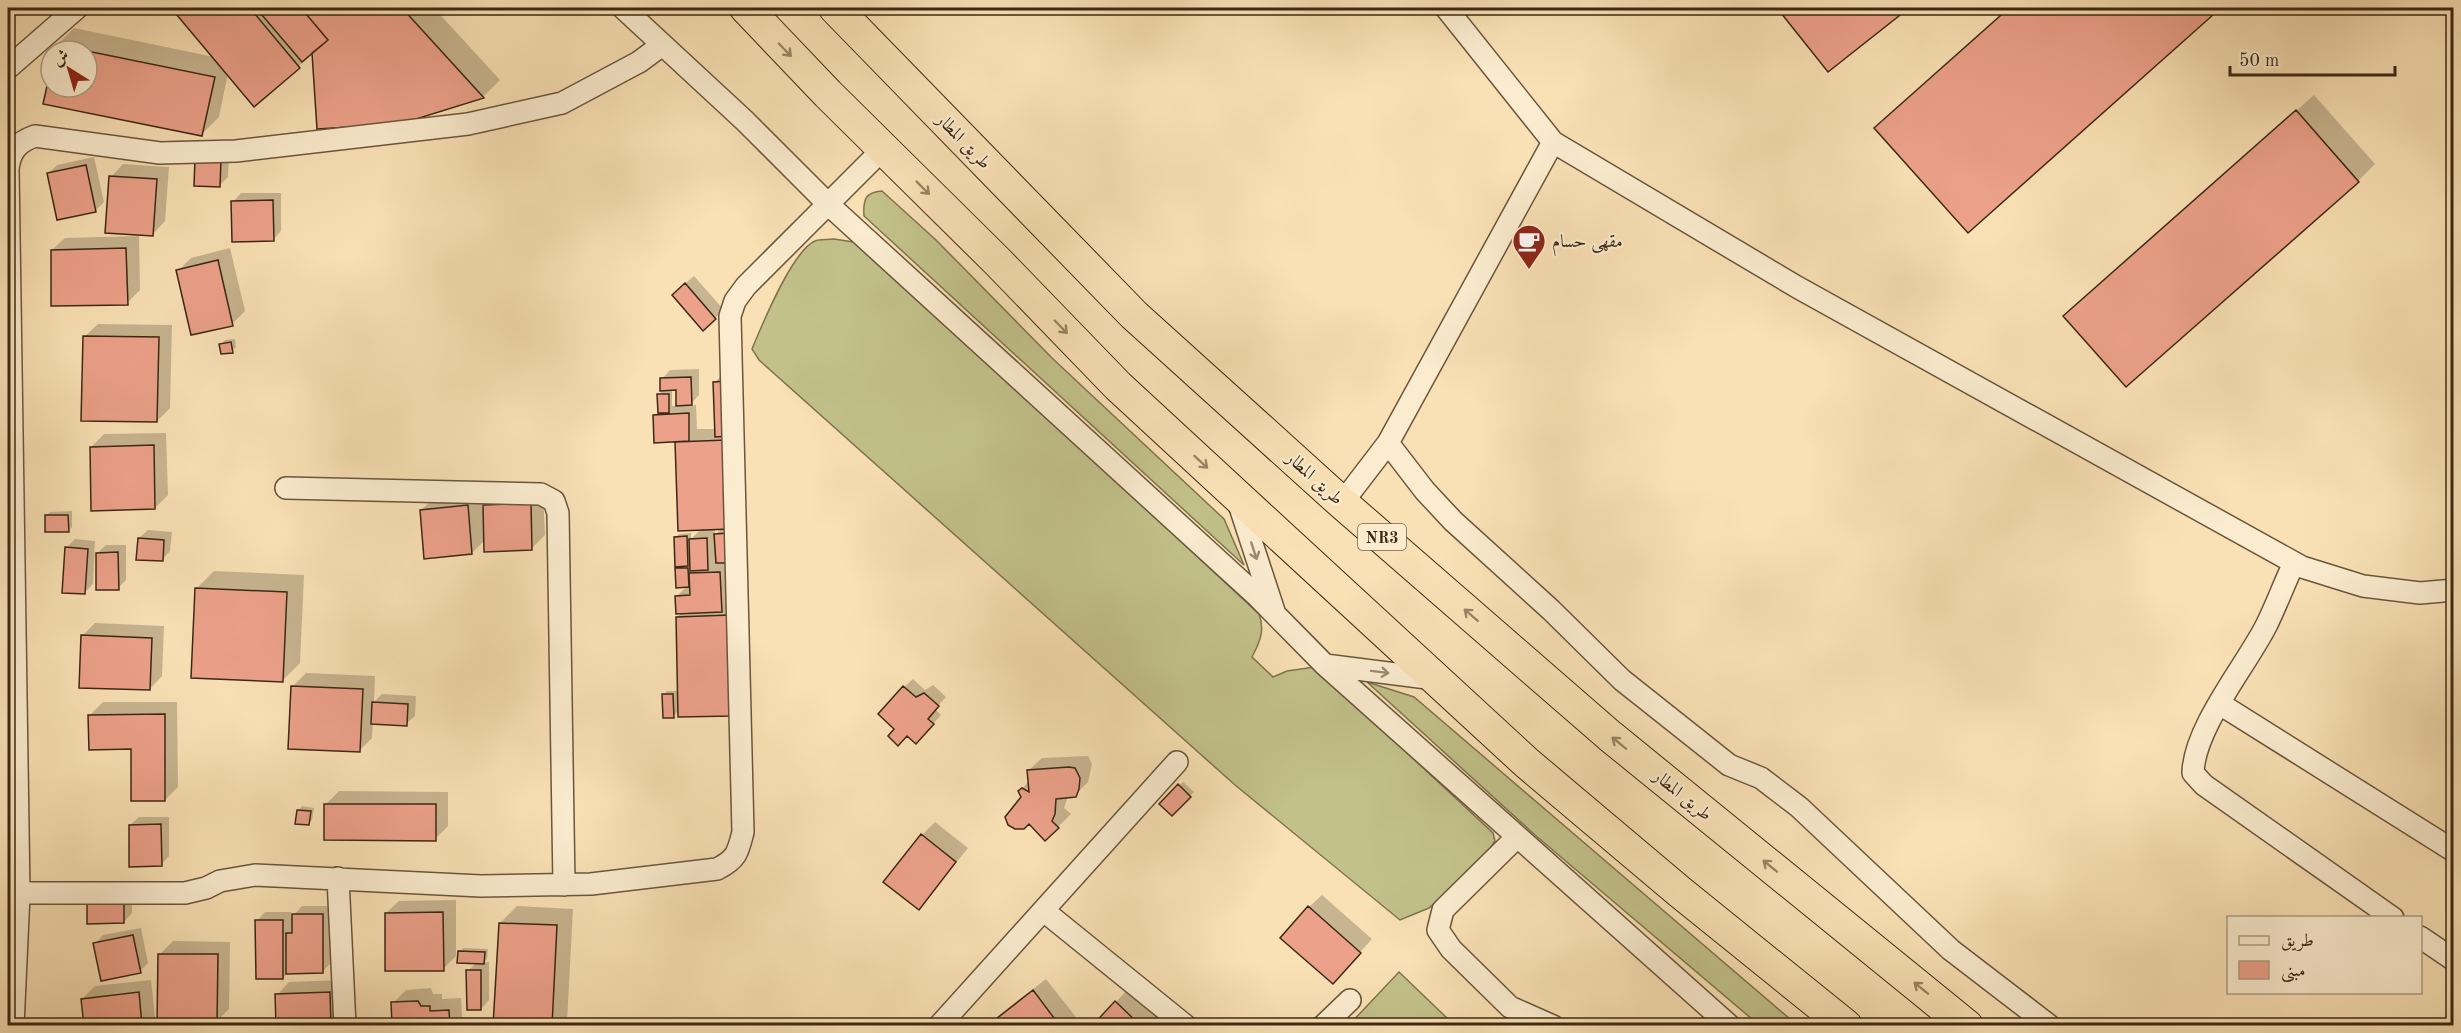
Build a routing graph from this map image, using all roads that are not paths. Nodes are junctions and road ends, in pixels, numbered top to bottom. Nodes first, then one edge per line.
1 (77, 8) edge
2 (622, 8) edge
3 (746, 8) edge
4 (836, 8) edge
5 (1446, 8) edge
6 (662, 45) junction
7 (8, 68) edge
8 (1553, 142) junction
9 (883, 149) junction
10 (829, 205) junction
11 (1388, 443) junction
12 (286, 488) dead end
13 (1236, 495) junction
14 (1342, 503) junction
15 (2294, 562) junction
16 (2454, 590) edge
17 (1275, 615) junction
18 (1325, 665) junction
19 (1436, 679) junction
20 (2220, 704) junction
21 (1177, 762) dead end
22 (1517, 837) junction
23 (2454, 851) edge
24 (338, 878) junction
25 (564, 885) junction
26 (13, 893) edge
27 (1044, 911) junction
28 (2390, 916) edge
29 (2422, 938) edge
30 (2454, 960) edge
31 (1350, 1000) dead end
32 (13, 1026) edge
33 (345, 1026) edge
34 (939, 1026) edge
35 (1186, 1026) edge
36 (1323, 1026) edge
37 (1553, 1026) edge
38 (1730, 1026) edge
39 (1846, 1026) edge
40 (1967, 1026) edge
41 (2050, 1026) edge

1 - 7 street
2 - 6 street
3 -> 9 highway
4 - 14 highway, طريق المطار / NR3
5 - 8 street
6 - 10 street
6 - 26 street
8 - 11 street
8 - 15 street
9 - 10 street
9 -> 13 highway
10 - 17 street
10 - 25 street
11 - 14 street
11 - 41 street
12 - 25 street
13 -> 17 street
13 - 19 highway
40 -> 14 highway, طريق المطار / NR3
15 - 16 street
15 - 20 street
17 - 18 street
18 -> 19 street
18 - 22 street
19 - 39 highway
20 - 23 street
20 - 28 street
21 - 27 street
22 - 37 street
22 - 38 street
24 - 25 street
24 - 26 street
24 - 33 street
26 - 32 street
27 - 34 street
27 - 35 street
29 - 30 street
31 - 36 street

